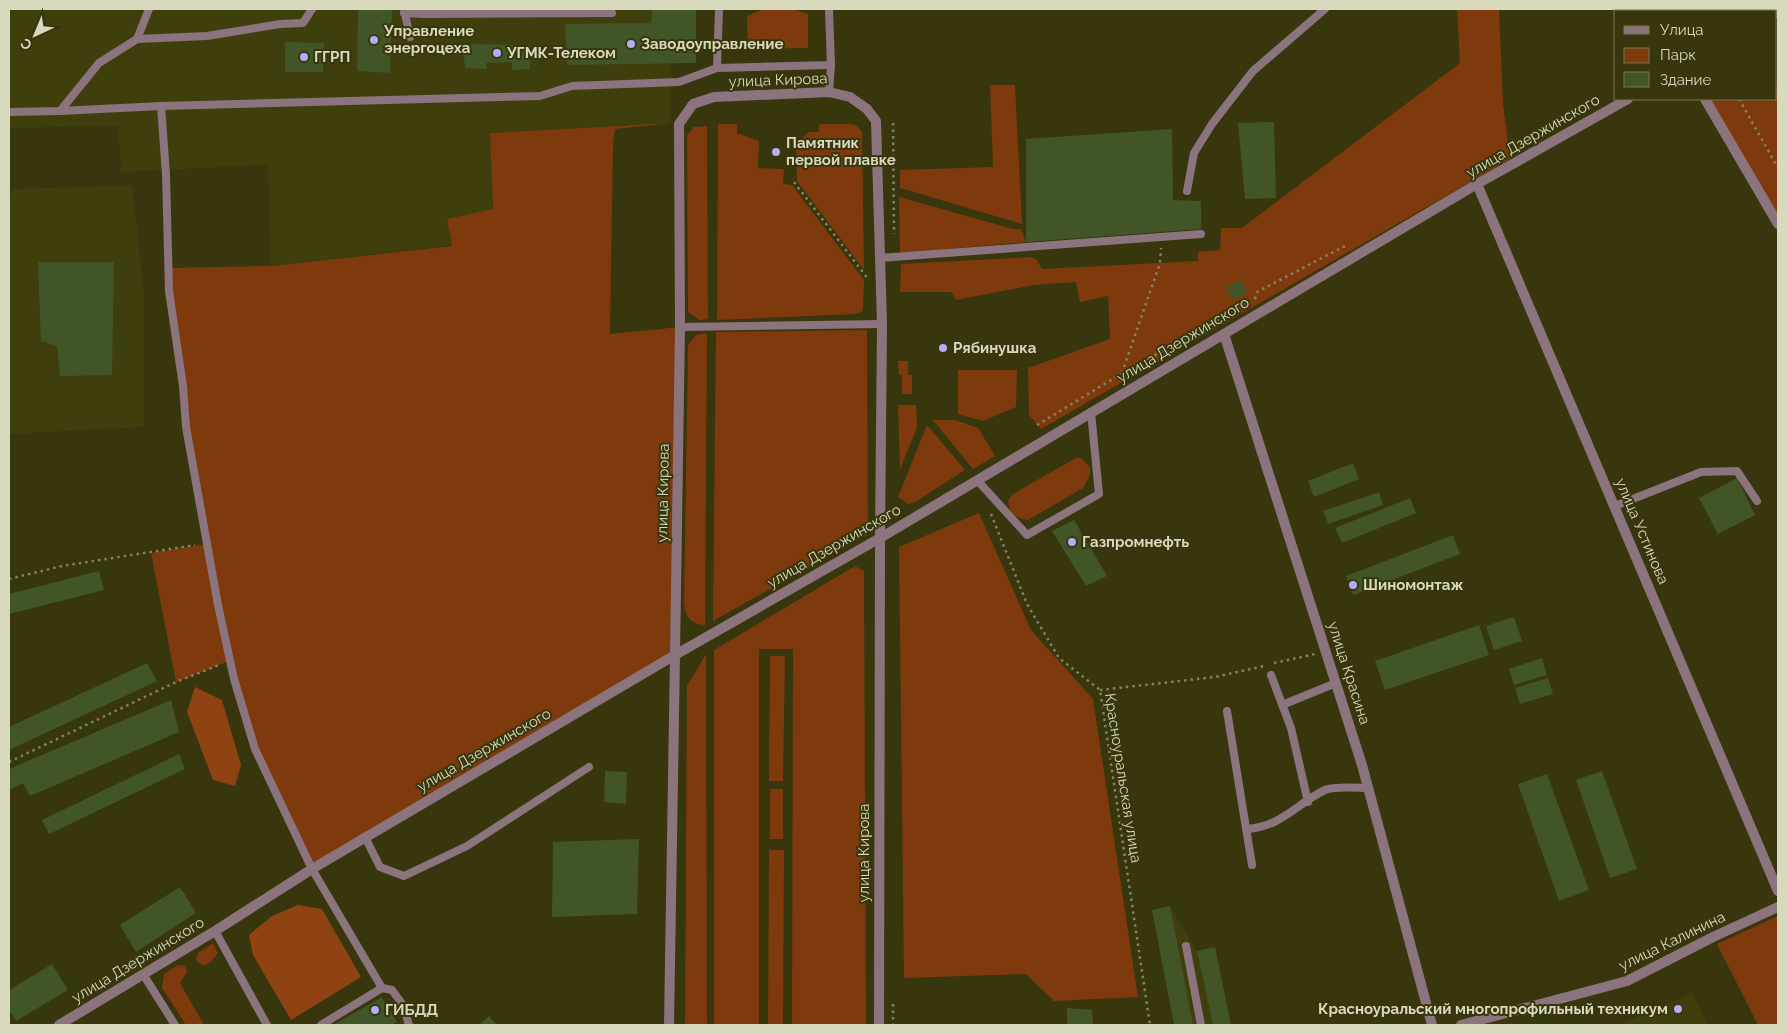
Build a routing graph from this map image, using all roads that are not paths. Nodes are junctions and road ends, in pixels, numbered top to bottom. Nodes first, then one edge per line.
1 (149, 9) edge
2 (312, 9) edge
3 (719, 9) edge
4 (829, 9) edge
5 (1325, 9) edge
6 (404, 11) edge
7 (612, 13) dead end
8 (410, 37) dead end
9 (137, 40) junction
10 (831, 65) junction
11 (717, 68) junction
12 (829, 92) junction
13 (1626, 100) edge
14 (1706, 100) edge
15 (161, 106) junction
16 (9, 112) edge
17 (60, 112) junction
18 (1477, 184) junction
19 (1187, 191) dead end
20 (1778, 224) edge
21 (1201, 234) dead end
22 (880, 258) junction
23 (882, 324) junction
24 (680, 327) junction
25 (1224, 334) junction
26 (1091, 412) junction
27 (978, 480) junction
28 (1757, 501) dead end
29 (1615, 506) junction
30 (880, 538) junction
31 (675, 655) junction
32 (1271, 675) dead end
33 (1336, 683) junction
34 (1282, 705) junction
35 (1226, 712) dead end
36 (589, 767) dead end
37 (1368, 788) junction
38 (1308, 802) junction
39 (1246, 829) junction
40 (365, 837) junction
41 (1252, 865) dead end
42 (312, 868) junction
43 (1778, 891) edge
44 (1778, 907) edge
45 (215, 931) junction
46 (1186, 946) dead end
47 (143, 974) junction
48 (382, 988) junction
49 (59, 1025) edge
50 (175, 1025) edge
51 (268, 1025) edge
52 (321, 1025) edge
53 (409, 1025) edge
54 (670, 1025) edge
55 (879, 1025) edge
56 (1201, 1025) edge
57 (1432, 1025) edge
58 (1461, 1025) edge

1 - 9 lane
2 - 9 lane
3 - 11 lane
4 - 10 lane
5 - 19 lane
6 - 7 lane
6 - 8 lane
9 - 17 lane
10 - 11 lane
10 - 12 lane
11 - 15 lane
12 - 22 street, улица Кирова
12 - 24 street, улица Кирова
13 - 18 street, улица Дзержинского
14 - 20 street
15 - 17 lane
15 - 42 lane
16 - 17 lane
18 - 25 street, улица Дзержинского
18 - 29 street, улица Устинова
21 - 22 lane
22 - 23 street, улица Кирова
23 - 24 lane
23 - 30 street, улица Кирова
24 - 31 street, улица Кирова
25 - 26 street, улица Дзержинского
25 - 33 street, улица Красина
26 - 27 street, улица Дзержинского
26 - 27 lane
27 - 30 street, улица Дзержинского
28 - 29 lane
29 - 43 street, улица Устинова
30 - 31 street, улица Дзержинского
30 - 55 street, улица Кирова
31 - 40 street, улица Дзержинского
31 - 54 street, улица Кирова
32 - 34 lane
33 - 34 lane
33 - 37 street, улица Красина
34 - 38 lane
35 - 39 lane
36 - 40 lane
37 - 38 lane
37 - 57 street, улица Красина
38 - 39 lane
39 - 41 lane
40 - 42 street, улица Дзержинского
42 - 45 street, улица Дзержинского
42 - 48 lane
44 - 58 street, улица Калинина
45 - 47 street, улица Дзержинского
45 - 51 lane
46 - 56 lane
47 - 49 street, улица Дзержинского
47 - 50 lane
48 - 52 lane
48 - 53 lane

